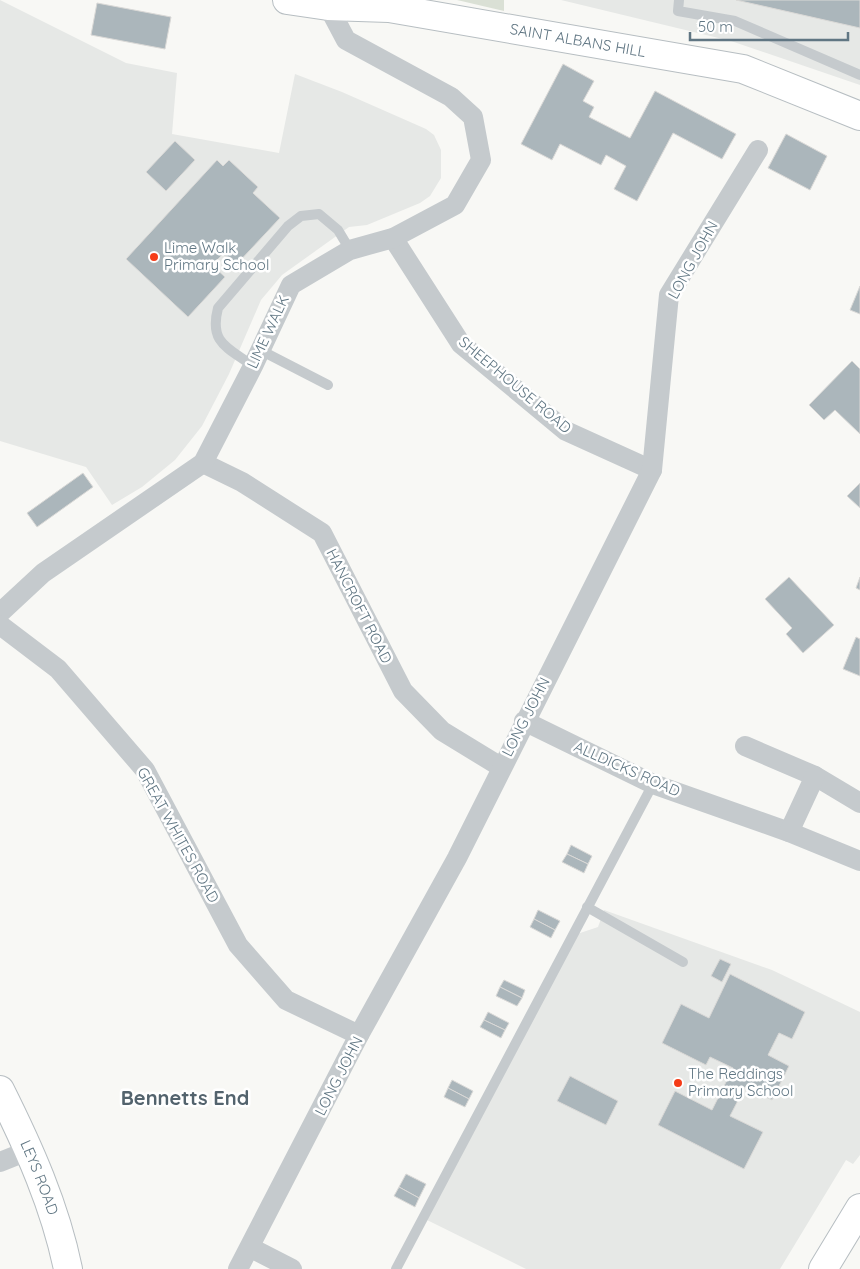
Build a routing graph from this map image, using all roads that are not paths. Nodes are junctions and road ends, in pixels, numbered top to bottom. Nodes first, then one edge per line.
1 (287, 0) edge
2 (679, 0) edge
3 (328, 6) junction
4 (860, 75) edge
5 (860, 116) edge
6 (758, 150) dead end
7 (393, 238) junction
8 (350, 250) junction
9 (256, 358) junction
10 (328, 385) dead end
11 (203, 463) junction
12 (652, 470) junction
13 (0, 613) edge
14 (0, 624) edge
15 (524, 721) junction
16 (745, 746) dead end
17 (501, 767) junction
18 (815, 776) junction
19 (653, 784) junction
20 (860, 803) edge
21 (788, 832) junction
22 (860, 861) edge
23 (587, 907) junction
24 (683, 962) dead end
25 (360, 1035) junction
26 (0, 1090) edge
27 (30, 1150) junction
28 (0, 1162) edge
29 (860, 1208) edge
30 (251, 1248) junction
31 (68, 1269) edge
32 (238, 1269) edge
33 (292, 1269) edge
34 (396, 1269) edge
35 (823, 1269) edge

1 - 3 street, SAINT ALBANS HILL
2 - 4 lane
3 - 5 street, SAINT ALBANS HILL
3 - 7 street, LIME WALK
6 - 12 street, LONG JOHN
7 - 8 street, LIME WALK
7 - 12 street, SHEEPHOUSE ROAD
8 - 9 street, LIME WALK
8 - 9 lane
9 - 10 lane
9 - 11 street, LIME WALK
11 - 13 street, LIME WALK
11 - 17 street, HANCROFT ROAD
12 - 15 street, LONG JOHN
14 - 25 street, GREAT WHITES ROAD
15 - 17 street, LONG JOHN
15 - 19 street, ALLDICKS ROAD
16 - 18 street
17 - 25 street, LONG JOHN
18 - 20 street
18 - 21 street
19 - 21 street, ALLDICKS ROAD
19 - 23 lane
21 - 22 street, ALLDICKS ROAD
23 - 24 lane
23 - 34 lane
25 - 30 street, LONG JOHN
26 - 27 street, LEYS ROAD
27 - 28 street
27 - 31 street, LEYS ROAD
29 - 35 street
30 - 32 street, LONG JOHN
30 - 33 street

